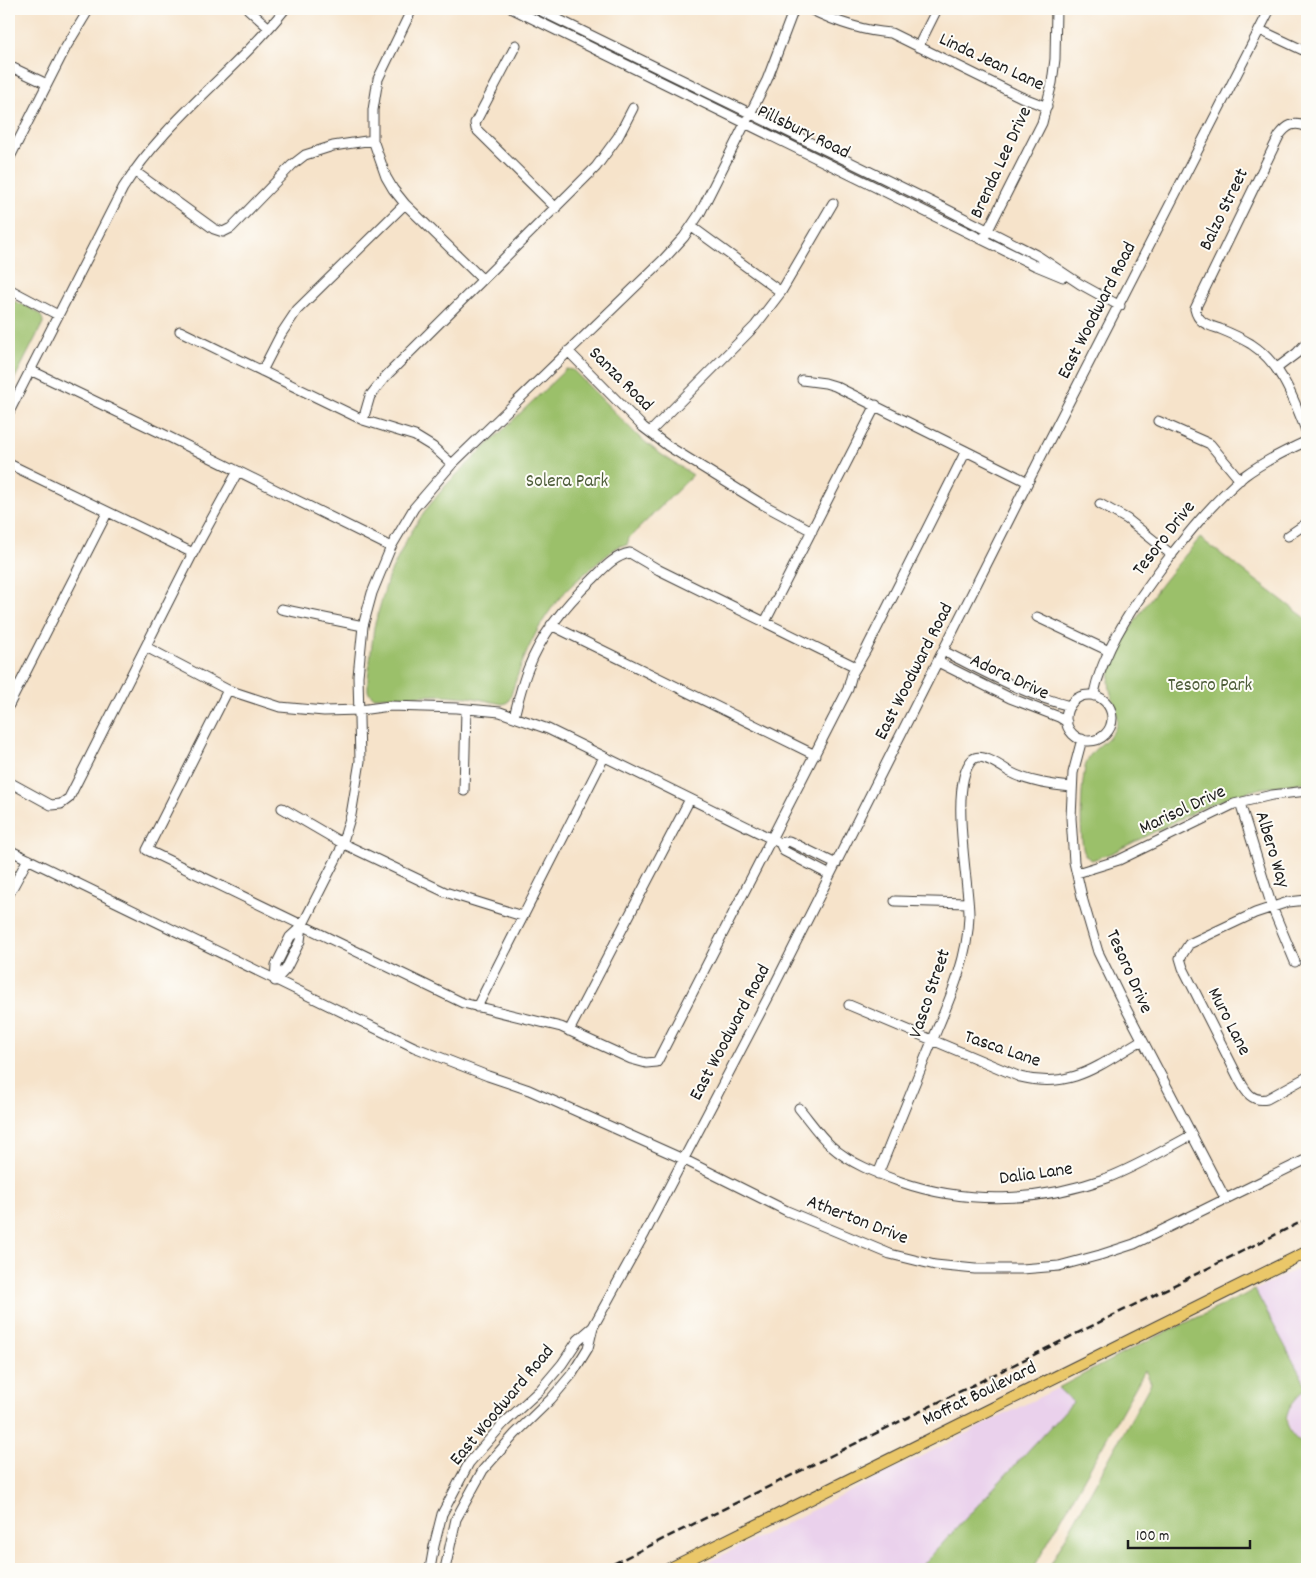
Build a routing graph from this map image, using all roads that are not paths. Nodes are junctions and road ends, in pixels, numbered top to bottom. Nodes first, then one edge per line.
1 (89, 9) edge
2 (248, 9) edge
3 (285, 9) edge
4 (412, 9) edge
5 (513, 9) edge
6 (537, 9) edge
7 (794, 9) edge
8 (810, 9) edge
9 (937, 9) edge
10 (1056, 9) edge
11 (1270, 9) edge
12 (269, 28) junction
13 (1260, 30) junction
14 (516, 45) dead end
15 (918, 47) junction
16 (1307, 52) edge
17 (9, 66) edge
18 (47, 84) junction
19 (1046, 107) junction
20 (633, 108) dead end
21 (750, 113) junction
22 (746, 122) junction
23 (1307, 127) edge
24 (373, 140) junction
25 (9, 159) edge
26 (134, 171) junction
27 (833, 203) dead end
28 (405, 204) junction
29 (556, 208) junction
30 (692, 227) junction
31 (988, 231) junction
32 (983, 240) junction
33 (483, 280) junction
34 (1080, 284) junction
35 (9, 289) edge
36 (781, 292) junction
37 (1120, 306) junction
38 (58, 315) junction
39 (180, 330) dead end
40 (1307, 342) edge
41 (568, 351) junction
42 (1276, 368) junction
43 (30, 370) junction
44 (262, 371) junction
45 (802, 380) dead end
46 (876, 405) junction
47 (9, 412) edge
48 (362, 420) junction
49 (1158, 421) dead end
50 (650, 432) junction
51 (1307, 433) edge
52 (1307, 441) edge
53 (966, 451) junction
54 (9, 464) edge
55 (452, 464) junction
56 (238, 471) junction
57 (1240, 480) junction
58 (1028, 482) junction
59 (1100, 504) dead end
60 (107, 512) junction
61 (1307, 523) edge
62 (812, 531) junction
63 (1288, 536) dead end
64 (391, 546) junction
65 (194, 553) junction
66 (1172, 555) junction
67 (281, 609) dead end
68 (1037, 617) dead end
69 (765, 622) junction
70 (551, 625) junction
71 (363, 626) junction
72 (146, 647) junction
73 (943, 651) junction
74 (1109, 651) junction
75 (938, 662) junction
76 (856, 667) junction
77 (228, 690) junction
78 (1094, 696) junction
79 (9, 705) edge
80 (1070, 706) junction
81 (466, 709) junction
82 (360, 710) junction
83 (514, 717) junction
84 (1067, 722) junction
85 (1082, 739) junction
86 (815, 755) junction
87 (604, 757) junction
88 (9, 782) edge
89 (1072, 787) junction
90 (464, 790) dead end
91 (1307, 791) edge
92 (690, 799) junction
93 (1240, 803) junction
94 (282, 808) dead end
95 (776, 841) junction
96 (342, 843) junction
97 (9, 850) edge
98 (28, 860) junction
99 (836, 864) junction
100 (1076, 873) junction
101 (830, 875) junction
102 (9, 894) edge
103 (1307, 900) edge
104 (895, 901) dead end
105 (968, 904) junction
106 (1272, 907) junction
107 (522, 916) junction
108 (302, 926) junction
109 (1295, 962) dead end
110 (275, 981) junction
111 (849, 1005) dead end
112 (477, 1007) junction
113 (569, 1031) junction
114 (1142, 1040) junction
115 (932, 1041) junction
116 (1307, 1077) edge
117 (799, 1108) dead end
118 (1192, 1135) junction
119 (1307, 1159) edge
120 (683, 1160) junction
121 (878, 1174) junction
122 (1226, 1200) junction
123 (1307, 1252) edge
124 (593, 1327) junction
125 (430, 1569) edge
126 (445, 1569) edge
127 (669, 1569) edge

1 - 18 street
2 - 12 street
3 - 12 street
4 - 24 street
5 - 22 street, Pillsbury Road
6 - 21 street, Pillsbury Road
7 - 21 street
8 - 15 street, Linda Jean Lane
9 - 15 street
10 - 19 street, Brenda Lee Drive
11 - 13 street, East Woodward Road
12 - 26 street
13 - 16 street
13 - 37 street, East Woodward Road
14 - 29 street
15 - 19 street, Linda Jean Lane
17 - 18 street
18 - 25 street
19 - 31 street, Brenda Lee Drive
20 - 29 street
21 - 22 street
21 - 31 street, Pillsbury Road
22 - 30 street
22 - 32 street, Pillsbury Road
23 - 42 street, Balzo Street
24 - 26 street
24 - 28 street
26 - 38 street
27 - 36 street
28 - 33 street
28 - 44 street
29 - 33 street
30 - 36 street
30 - 41 street
31 - 32 street, Brenda Lee Drive
31 - 34 street, Pillsbury Road
32 - 34 street, Pillsbury Road
33 - 48 street
34 - 37 street, Pillsbury Road
35 - 38 street
36 - 50 street
37 - 58 street, East Woodward Road
38 - 43 street
39 - 44 street
40 - 42 street
41 - 50 street, Sanza Road
41 - 55 street
42 - 51 street
43 - 47 street
43 - 56 street
44 - 48 street
45 - 46 street
46 - 53 street
46 - 62 street
48 - 55 street
49 - 57 street
50 - 62 street, Sanza Road
52 - 57 street, Tesoro Drive
53 - 58 street
53 - 76 street
54 - 60 street
55 - 64 street
56 - 64 street
56 - 65 street
57 - 66 street, Tesoro Drive
58 - 73 street, East Woodward Road
59 - 66 street
60 - 65 street
60 - 79 street
61 - 63 street
62 - 69 street
64 - 71 street
65 - 72 street
66 - 74 street, Tesoro Drive
67 - 71 street
68 - 74 street
69 - 70 street
69 - 76 street
70 - 83 street
70 - 86 street
71 - 82 street
72 - 77 street
72 - 88 street
73 - 75 street, East Woodward Road
73 - 80 street, Adora Drive
74 - 78 street, Tesoro Drive
75 - 84 street, Adora Drive
75 - 99 street, East Woodward Road
76 - 86 street
77 - 82 street
77 - 108 street
78 - 80 street
78 - 85 street
80 - 84 street
81 - 82 street
81 - 83 street
81 - 90 street
82 - 96 street
83 - 87 street
84 - 85 street
85 - 89 street, Tesoro Drive
86 - 95 street
87 - 92 street
87 - 107 street
89 - 100 street, Tesoro Drive
89 - 105 street, Vasco Street
91 - 93 street, Marisol Drive
92 - 95 street
92 - 113 street
93 - 100 street, Marisol Drive
93 - 106 street, Albero Way
94 - 96 street
95 - 99 street
95 - 101 street
95 - 113 street
96 - 107 street
96 - 108 street
97 - 98 street, Atherton Drive
98 - 102 street
98 - 110 street, Atherton Drive
99 - 101 street, East Woodward Road
100 - 114 street, Tesoro Drive
101 - 120 street, East Woodward Road
103 - 106 street
104 - 105 street
105 - 115 street, Vasco Street
106 - 109 street, Albero Way
106 - 116 street, Muro Lane
107 - 112 street
108 - 110 street
108 - 112 street
110 - 120 street, Atherton Drive
111 - 115 street, Tasca Lane
112 - 113 street
114 - 115 street, Tasca Lane
114 - 118 street, Tesoro Drive
115 - 121 street, Vasco Street
117 - 121 street, Dalia Lane
118 - 121 street, Dalia Lane
118 - 122 street, Tesoro Drive
119 - 122 street, Atherton Drive
120 - 122 street, Atherton Drive
120 - 124 street, East Woodward Road
123 - 127 main road, Moffat Boulevard
124 - 125 street, East Woodward Road
124 - 126 street, East Woodward Road

